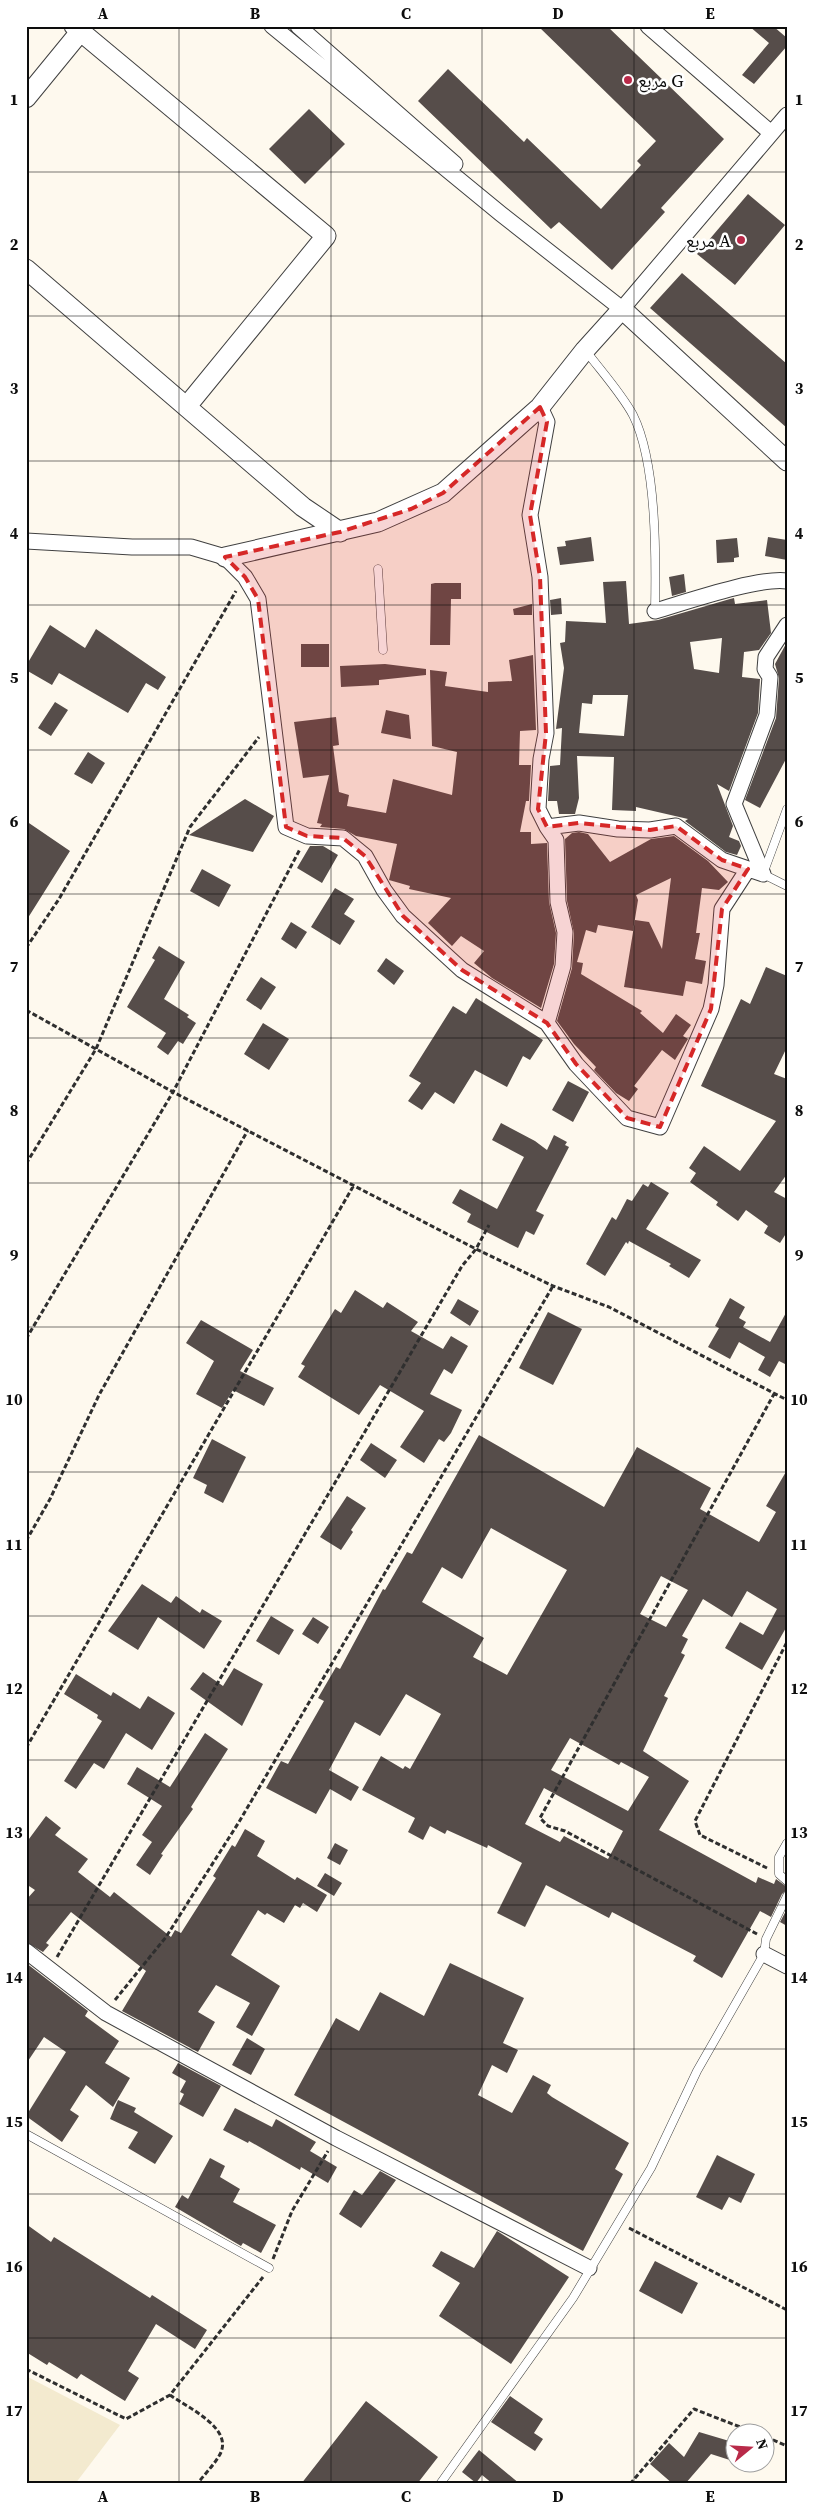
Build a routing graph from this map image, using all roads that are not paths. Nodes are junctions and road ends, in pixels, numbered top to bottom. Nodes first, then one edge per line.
1 (272, 26) edge
2 (298, 26) edge
3 (648, 26) edge
4 (77, 29) edge
5 (26, 98) edge
6 (787, 114) edge
7 (771, 133) junction
8 (26, 269) edge
9 (622, 309) junction
10 (585, 350) junction
11 (187, 406) junction
12 (540, 407) junction
13 (787, 461) edge
14 (340, 532) junction
15 (26, 541) edge
16 (225, 557) junction
17 (378, 569) dead end
18 (787, 581) edge
19 (655, 611) joint
20 (787, 625) edge
21 (383, 650) dead end
22 (787, 809) edge
23 (547, 826) junction
24 (748, 869) junction
25 (763, 874) junction
26 (787, 886) edge
27 (547, 1023) junction
28 (787, 1842) edge
29 (787, 1881) edge
30 (787, 1896) edge
31 (765, 1946) junction
32 (26, 1951) edge
33 (787, 1966) edge
34 (26, 2134) edge
35 (269, 2268) road end
36 (589, 2268) junction
37 (440, 2484) edge

1 - 9 street
2 - 9 street
3 - 7 street
4 - 5 street
4 - 11 street
6 - 7 street
7 - 9 street
8 - 11 street
9 - 10 street
9 - 13 street
10 - 12 street
10 - 19 lane
11 - 14 street
12 - 14 street
12 - 23 street
14 - 16 street
15 - 16 street
16 - 27 street
17 - 21 lane
18 - 19 street
20 - 25 street
22 - 25 lane
23 - 24 street
23 - 27 street
24 - 25 street
24 - 27 street
25 - 26 lane
28 - 29 lane
30 - 31 lane
31 - 33 street
31 - 36 lane
32 - 36 street
34 - 35 lane
36 - 37 lane

